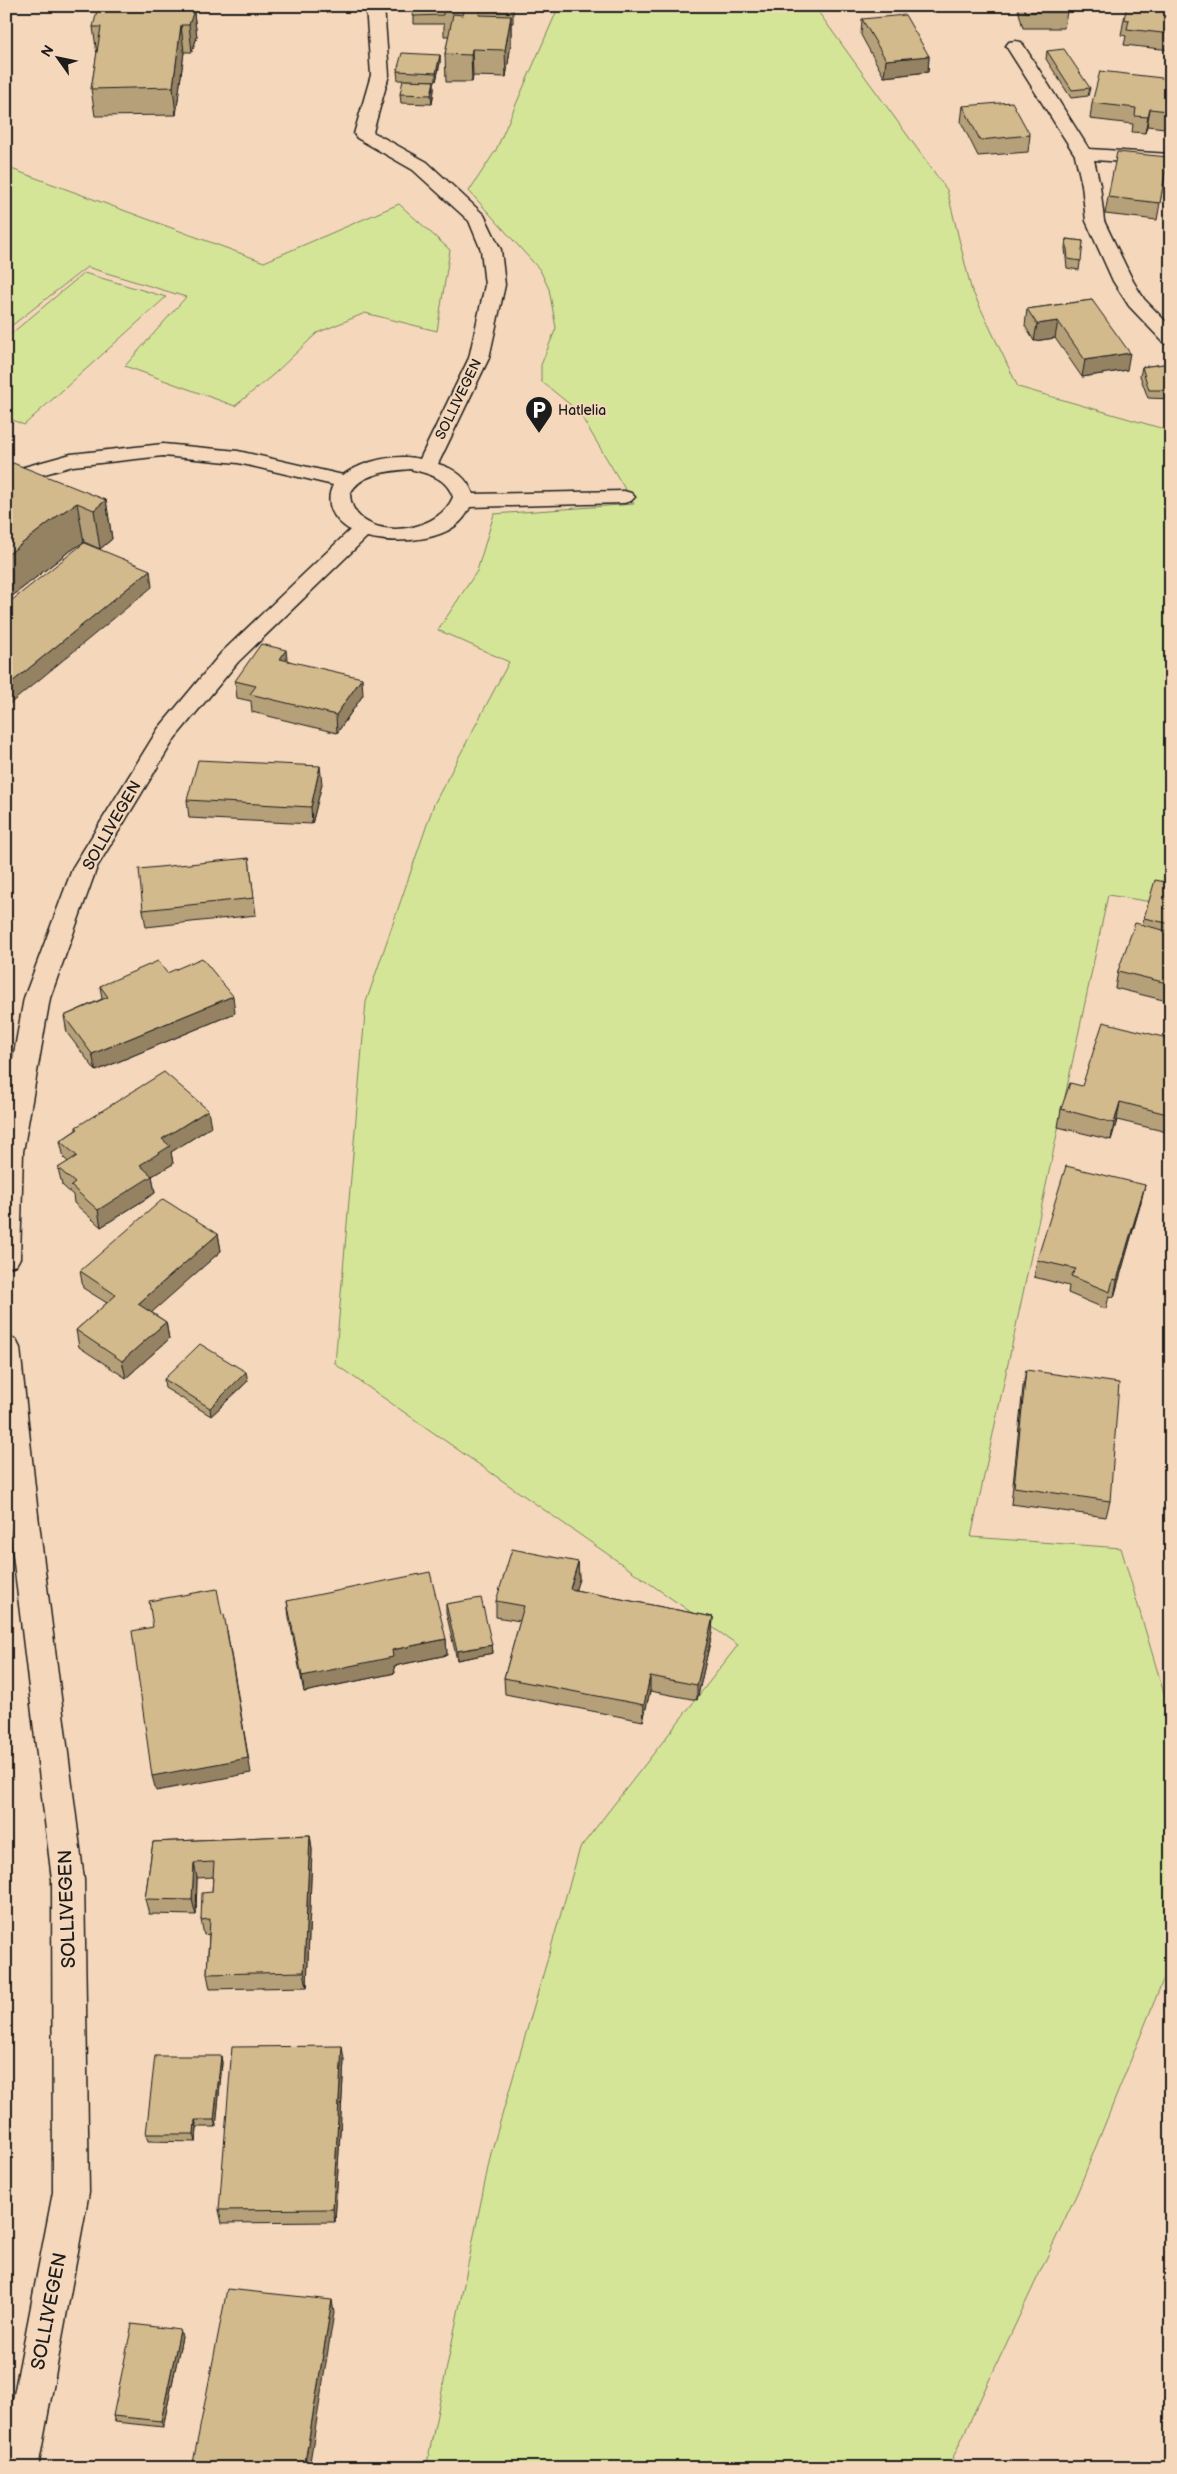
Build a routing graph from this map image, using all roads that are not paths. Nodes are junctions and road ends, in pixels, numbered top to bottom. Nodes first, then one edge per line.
1 (375, 6) edge
2 (1015, 46) dead end
3 (1084, 155) junction
4 (1171, 160) edge
5 (1171, 339) edge
6 (426, 466) junction
7 (6, 479) edge
8 (348, 482) junction
9 (624, 497) dead end
10 (463, 501) junction
11 (363, 528) junction
12 (6, 1258) edge
13 (6, 1348) edge
14 (19, 2468) edge

1 - 6 street, SOLLIVEGEN
2 - 3 street
3 - 4 street
3 - 5 street
6 - 8 street
6 - 10 street
7 - 8 street
8 - 11 street
9 - 10 street
10 - 11 street
11 - 12 street, SOLLIVEGEN
13 - 14 street, SOLLIVEGEN

